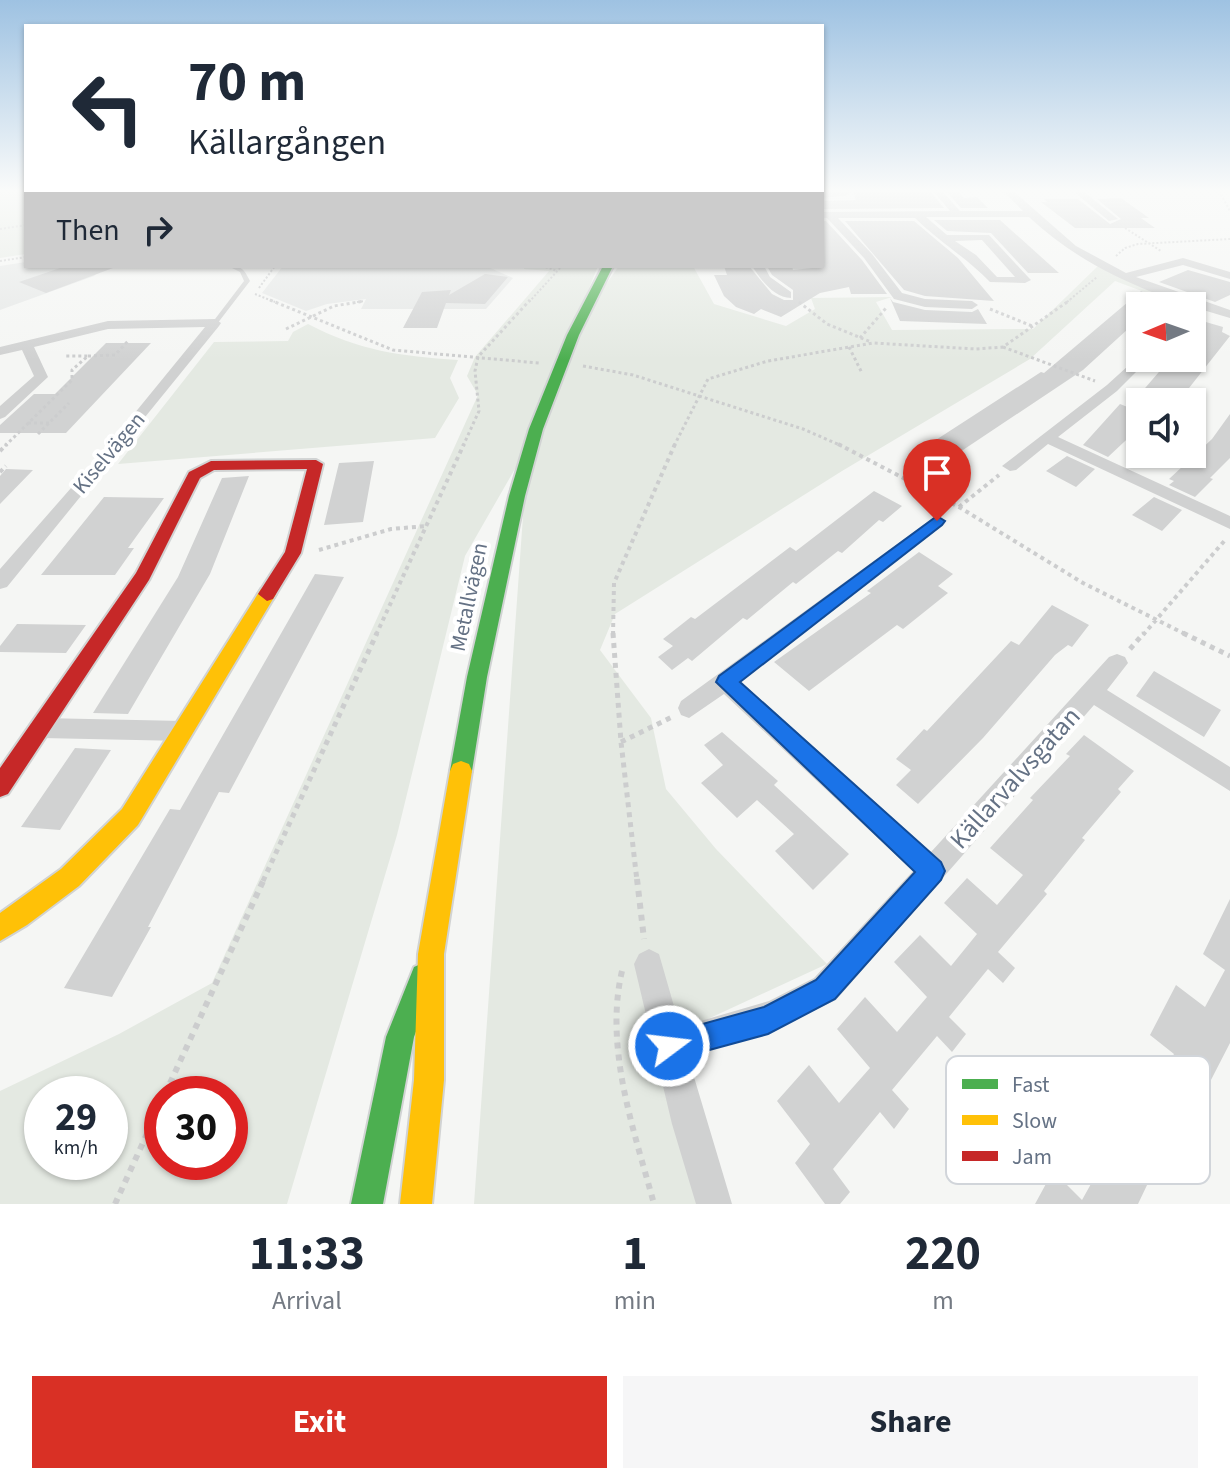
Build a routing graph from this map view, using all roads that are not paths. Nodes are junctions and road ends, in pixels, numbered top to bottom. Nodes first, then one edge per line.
1 (859, 247) edge
2 (958, 247) edge
3 (994, 247) edge
4 (1071, 247) edge
5 (235, 268) edge
6 (607, 268) edge
7 (759, 268) edge
8 (1127, 276) junction
9 (1230, 276) edge
10 (1170, 292) edge
11 (787, 295) road end
12 (972, 305) road end
13 (1206, 305) edge
14 (1230, 314) edge
15 (215, 323) junction
16 (26, 344) junction
17 (0, 351) edge
18 (1129, 372) edge
19 (0, 414) edge
20 (1047, 438) junction
21 (1010, 466) road end
22 (937, 521) road end
23 (1229, 532) edge
24 (0, 582) edge
25 (1117, 663) road end
26 (726, 682) junction
27 (1092, 692) junction
28 (689, 708) road end
29 (42, 728) junction
30 (183, 731) junction
31 (1230, 780) edge
32 (0, 787) edge
33 (932, 871) junction
34 (0, 928) edge
35 (638, 952) road end
36 (431, 954) junction
37 (669, 1046) junction
38 (367, 1204) edge
39 (416, 1204) edge
40 (714, 1204) edge

1 - 12 street
2 - 3 street
4 - 8 street
5 - 15 lane
6 - 36 main road, Metallvägen
7 - 11 street
8 - 9 street
8 - 10 street
13 - 14 street
15 - 16 street
15 - 24 street, Kiselvägen
16 - 17 street
16 - 19 street
18 - 20 street
20 - 21 street
20 - 23 street
22 - 26 street
25 - 27 street, Källarvalvsgatan
26 - 28 street
26 - 33 street
27 - 31 street, Källarvalvsgatan
27 - 33 street, Källarvalvsgatan
29 - 30 street
29 - 30 main road
29 - 32 main road
30 - 34 main road
33 - 37 street, Källarvalvsgatan
35 - 37 street
36 - 38 main road, Metallvägen
36 - 39 main road, Metallvägen
37 - 40 street

